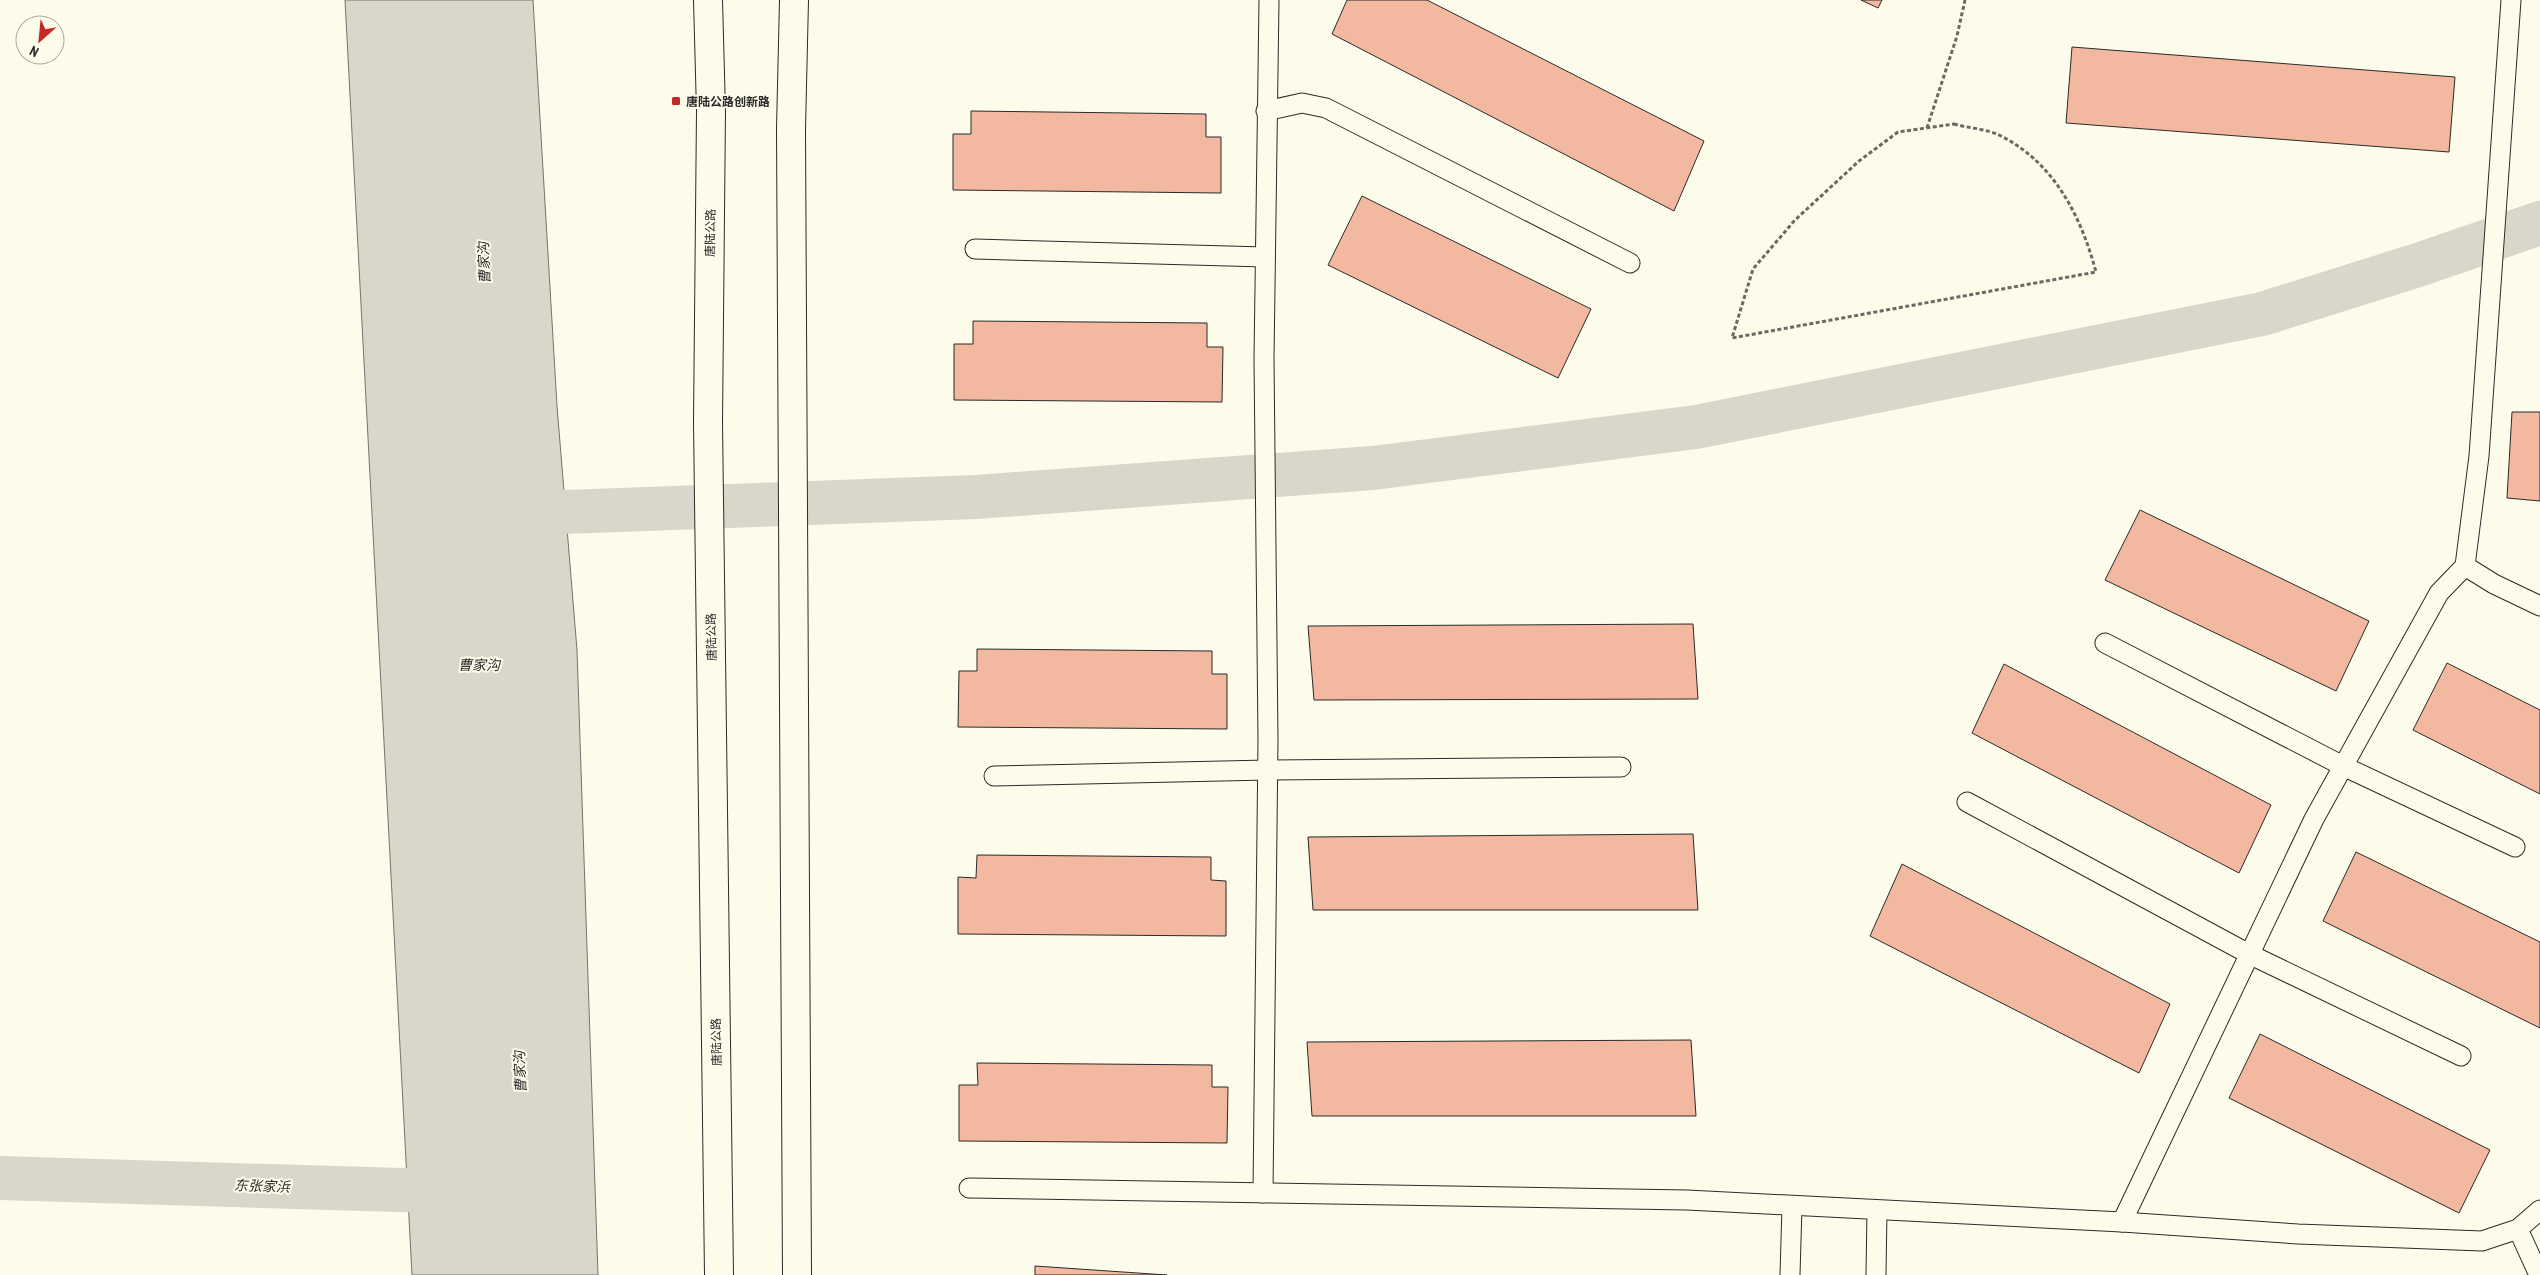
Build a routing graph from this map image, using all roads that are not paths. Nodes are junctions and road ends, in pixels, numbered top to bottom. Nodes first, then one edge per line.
1 (708, 0) edge
2 (794, 0) edge
3 (1269, 0) edge
4 (2511, 0) edge
5 (1266, 111) junction
6 (975, 250) dead end
7 (1265, 257) junction
8 (1630, 263) dead end
9 (2465, 566) junction
10 (2540, 606) edge
11 (2106, 643) dead end
12 (2343, 766) junction
13 (1621, 767) dead end
14 (1268, 770) junction
15 (994, 776) dead end
16 (1967, 802) dead end
17 (2515, 847) dead end
18 (2248, 954) junction
19 (2461, 1056) dead end
20 (969, 1188) dead end
21 (1263, 1193) junction
22 (1792, 1206) junction
23 (2540, 1210) edge
24 (1877, 1211) junction
25 (2122, 1222) junction
26 (2518, 1229) junction
27 (719, 1275) edge
28 (797, 1275) edge
29 (1790, 1275) edge
30 (1876, 1275) edge
31 (2539, 1275) edge

1 - 27 main road, 唐陆公路
2 - 28 main road
3 - 5 lane
4 - 9 lane
5 - 7 lane
5 - 8 lane
6 - 7 lane
7 - 14 lane
9 - 10 lane
9 - 12 lane
11 - 12 lane
12 - 17 lane
12 - 18 lane
13 - 14 lane
14 - 15 lane
14 - 21 lane
16 - 18 lane
18 - 19 lane
18 - 25 lane
20 - 21 lane
21 - 22 lane
22 - 24 lane
22 - 29 lane
23 - 26 lane
24 - 25 lane
24 - 30 lane
25 - 26 lane
26 - 31 lane

